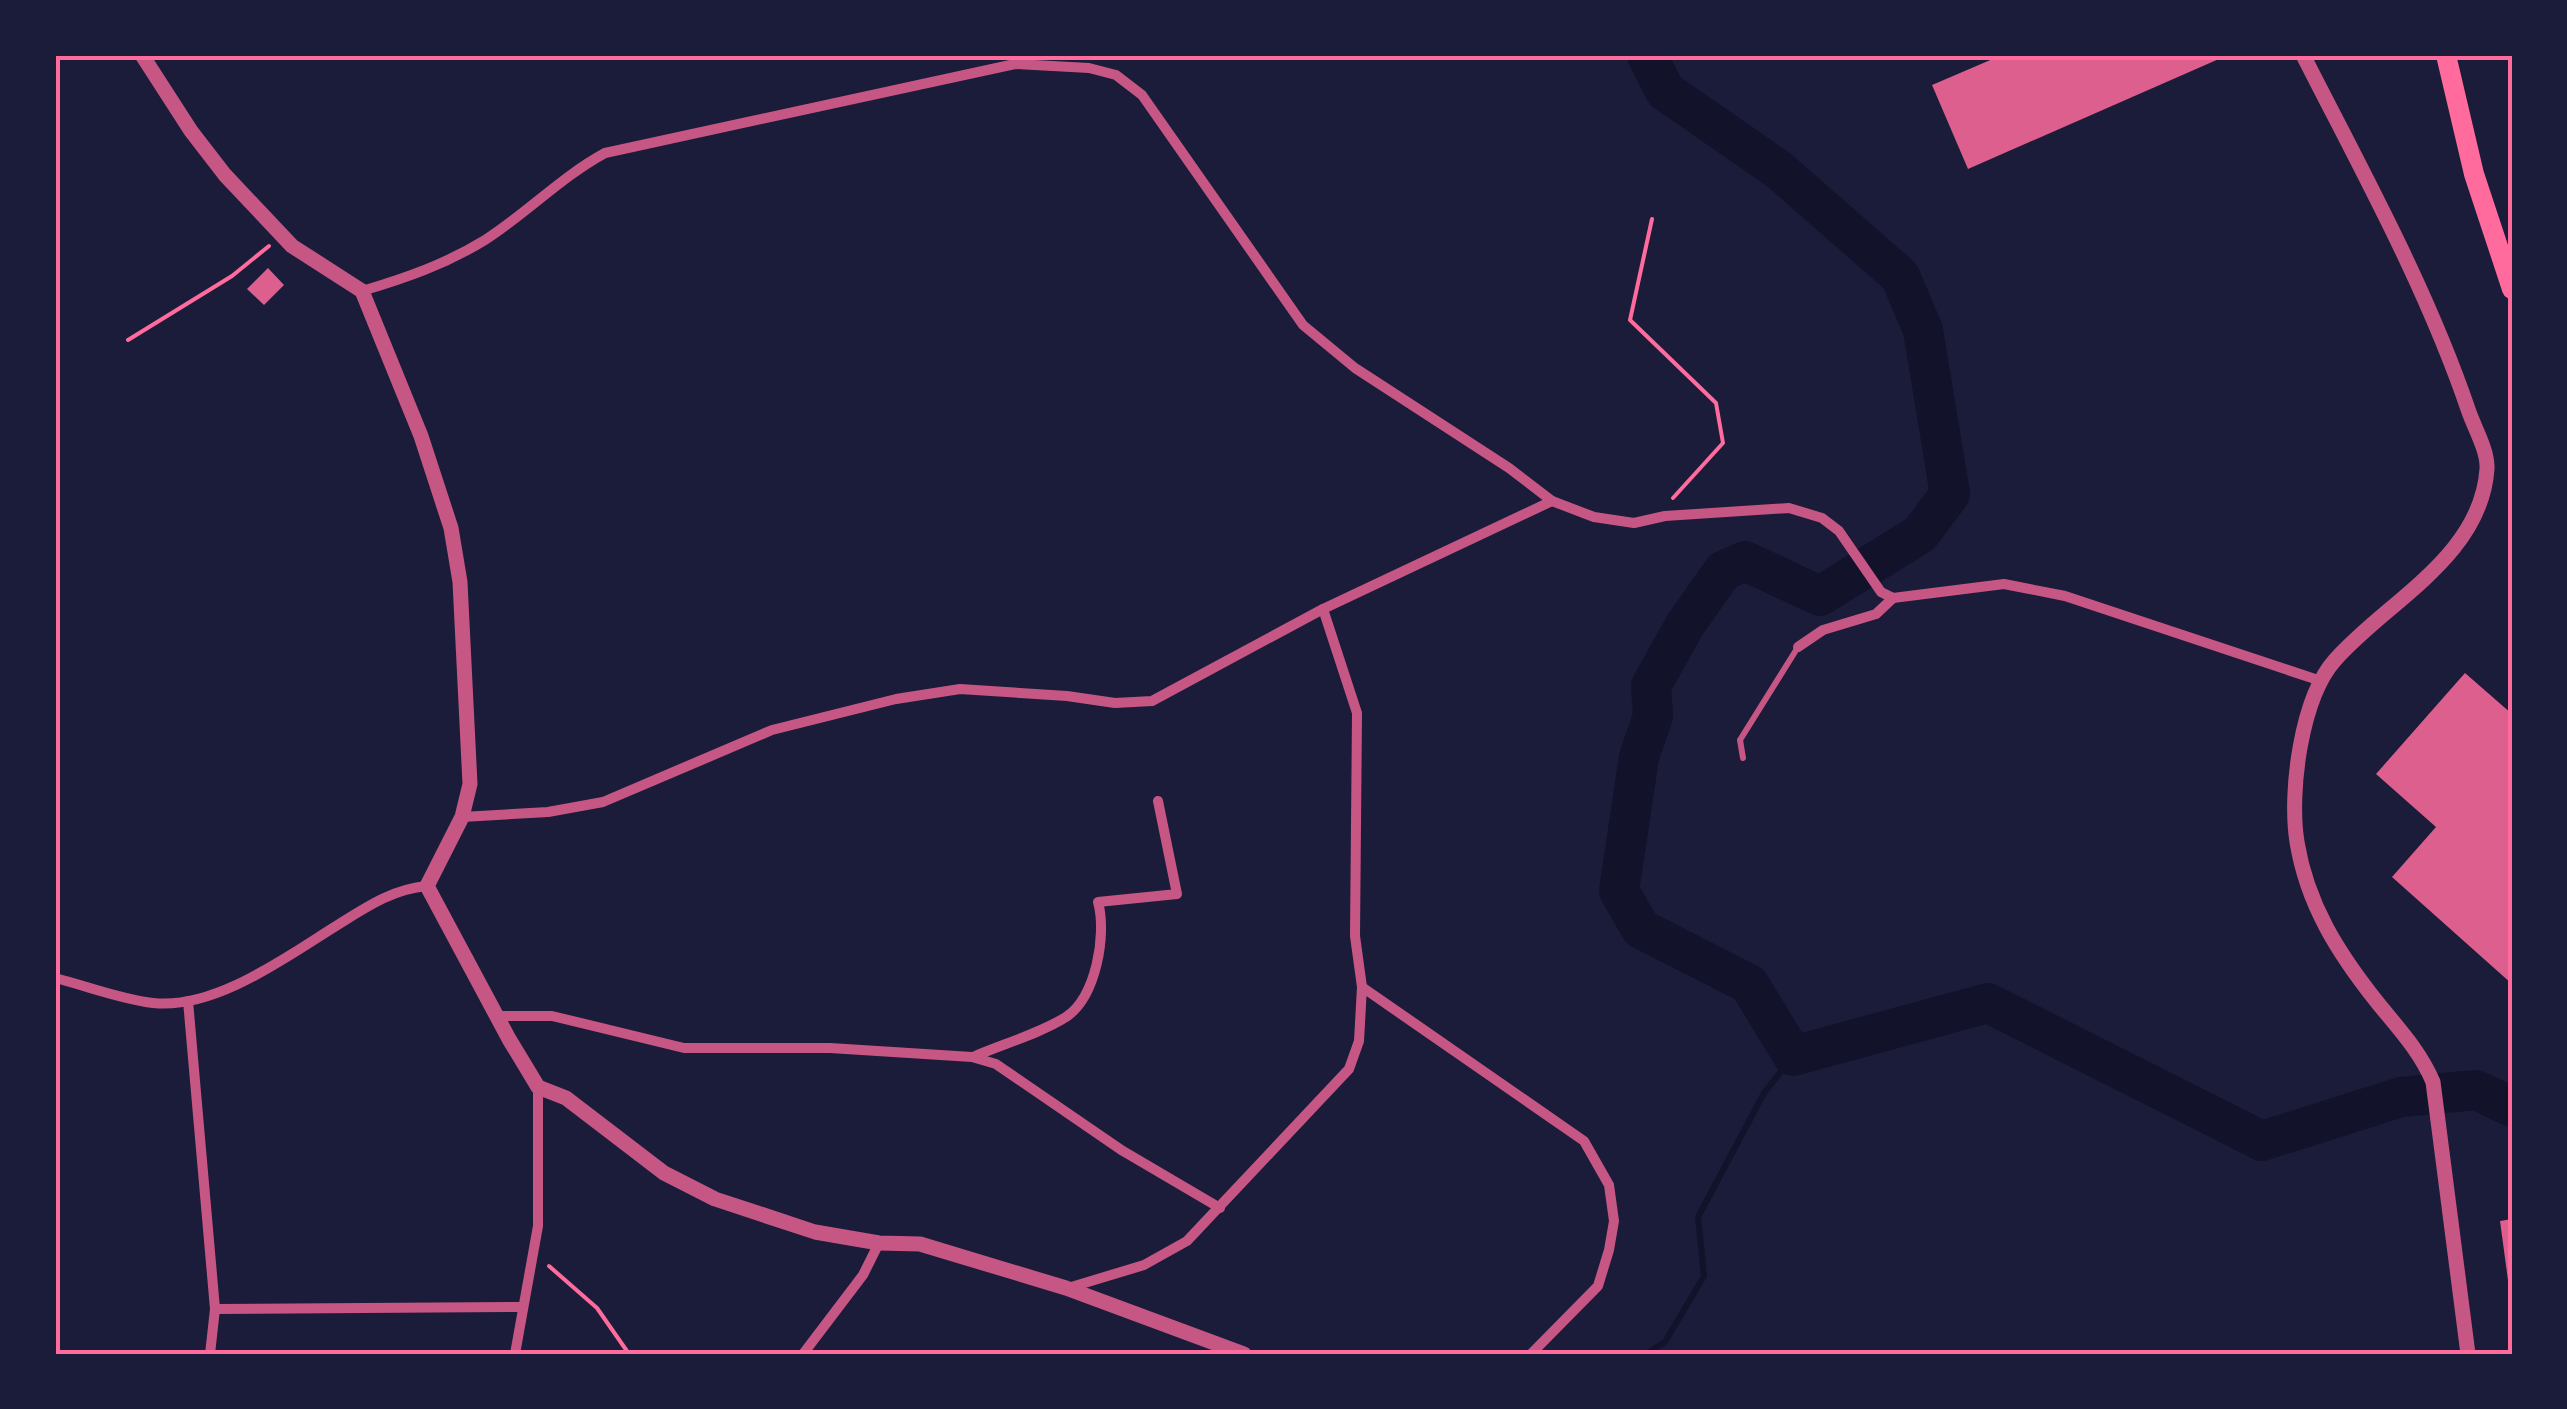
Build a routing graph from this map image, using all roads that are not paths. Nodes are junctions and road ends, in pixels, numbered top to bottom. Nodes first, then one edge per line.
1 (142, 55) edge
2 (2303, 55) edge
3 (2446, 55) edge
4 (2459, 55) edge
5 (2512, 250) edge
6 (2512, 289) edge
7 (362, 291) junction
8 (1552, 501) junction
9 (1893, 598) junction
10 (1323, 609) junction
11 (1798, 647) joint
12 (2321, 681) junction
13 (1744, 758) dead end
14 (1158, 800) dead end
15 (462, 817) junction
16 (427, 886) junction
17 (55, 978) edge
18 (1362, 987) junction
19 (188, 1000) junction
20 (496, 1016) junction
21 (972, 1057) junction
22 (538, 1087) junction
23 (1220, 1208) junction
24 (879, 1243) junction
25 (1066, 1288) junction
26 (522, 1307) junction
27 (216, 1309) junction
28 (210, 1354) edge
29 (515, 1354) edge
30 (803, 1354) edge
31 (1244, 1354) edge
32 (1531, 1354) edge
33 (2468, 1354) edge

1 - 7 street
2 - 12 street
3 - 6 highway
4 - 5 highway
7 - 8 street
7 - 15 street
8 - 9 street
8 - 10 street
9 - 11 street
9 - 12 street
10 - 15 street
10 - 18 street
11 - 13 lane
12 - 33 street
14 - 21 street
15 - 16 street
16 - 19 street
16 - 20 street
17 - 19 street
18 - 23 street
18 - 32 street
19 - 27 street
20 - 21 street
20 - 22 street
21 - 23 street
22 - 24 street
22 - 26 street
23 - 25 street
24 - 25 street
24 - 30 street
25 - 31 street
26 - 27 street
26 - 29 street
27 - 28 street

